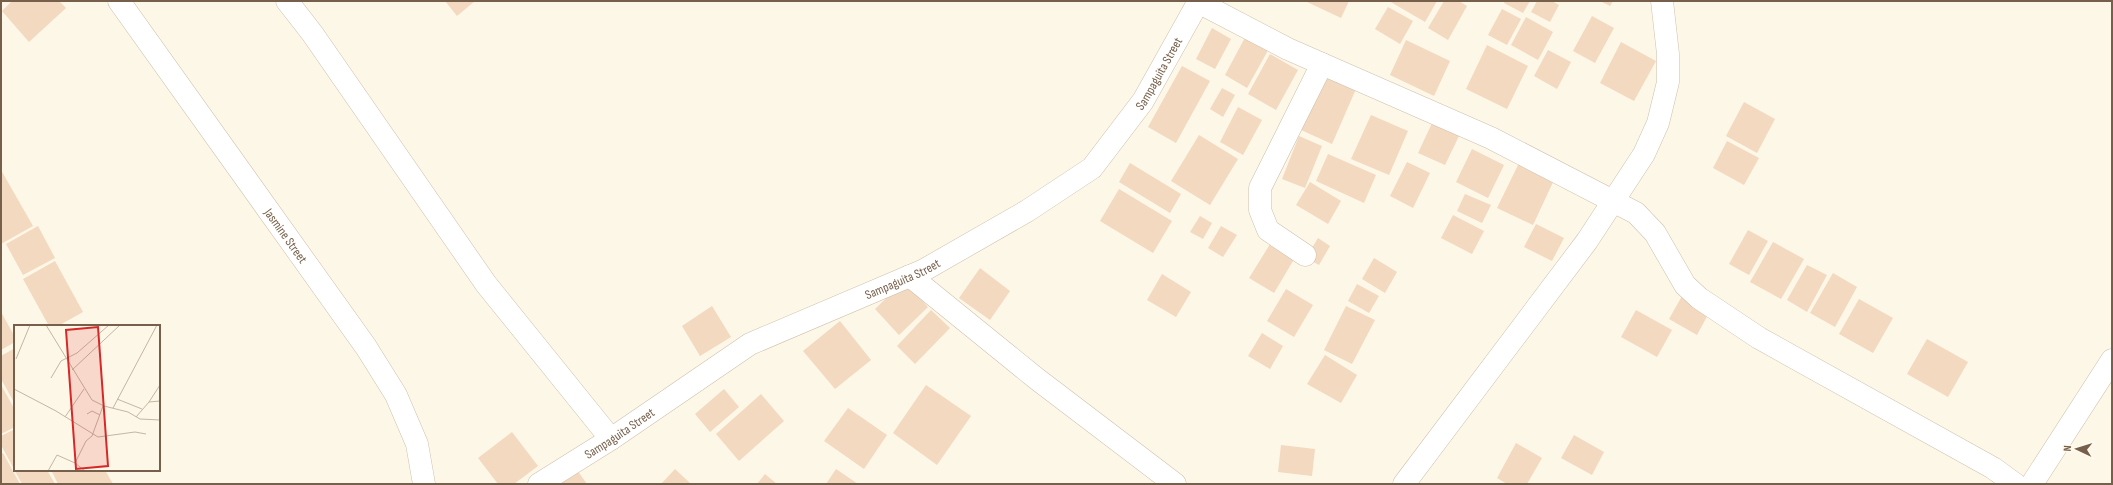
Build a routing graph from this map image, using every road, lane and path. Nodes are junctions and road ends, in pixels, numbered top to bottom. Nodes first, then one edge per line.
1 (119, 1) edge
2 (287, 1) edge
3 (1662, 1) edge
4 (1198, 2) edge
5 (1322, 64) junction
6 (1613, 201) junction
7 (1304, 255) dead end
8 (910, 276) junction
9 (2112, 360) edge
10 (611, 439) junction
11 (424, 484) edge
12 (540, 484) edge
13 (1175, 484) edge
14 (1404, 484) edge
15 (2015, 484) edge
16 (2032, 484) edge

1 - 11 street, Jasmine Street
2 - 10 street
3 - 6 street
4 - 5 street
4 - 8 street, Sampaguita Street
5 - 6 street
5 - 7 street
6 - 14 street
6 - 15 street
8 - 10 street, Sampaguita Street
8 - 13 street
9 - 16 street
10 - 12 street, Sampaguita Street

